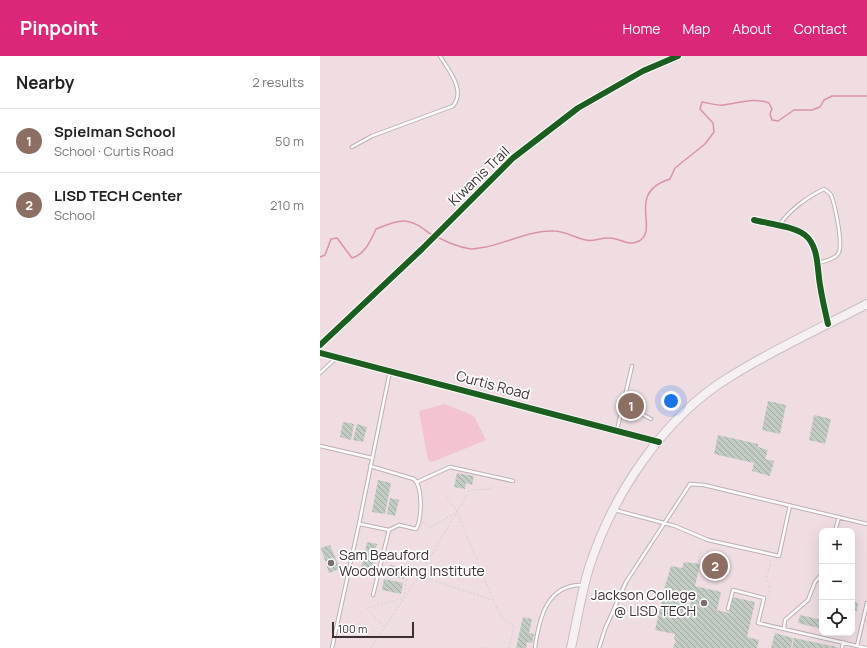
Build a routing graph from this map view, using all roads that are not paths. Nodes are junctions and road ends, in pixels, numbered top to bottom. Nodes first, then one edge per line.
1 (440, 56) edge
2 (352, 147) dead end
3 (754, 220) dead end
4 (778, 226) junction
5 (817, 263) junction
6 (867, 304) edge
7 (828, 324) junction
8 (320, 353) edge
9 (336, 358) junction
10 (632, 366) dead end
11 (390, 371) junction
12 (320, 374) edge
13 (623, 404) junction
14 (651, 419) dead end
15 (617, 431) junction
16 (659, 442) junction
17 (320, 446) edge
18 (372, 458) junction
19 (370, 466) junction
20 (513, 481) dead end
21 (417, 482) junction
22 (790, 505) junction
23 (613, 510) junction
24 (839, 517) junction
25 (360, 524) junction
26 (867, 524) edge
27 (664, 525) junction
28 (836, 528) edge
29 (389, 530) junction
30 (350, 568) junction
31 (378, 576) junction
32 (819, 577) edge
33 (584, 585) junction
34 (373, 595) dead end
35 (867, 603) edge
36 (728, 609) dead end
37 (784, 629) junction
38 (843, 642) junction
39 (857, 646) junction
40 (332, 648) edge
41 (535, 648) edge
42 (572, 648) edge
43 (599, 648) edge
44 (842, 648) edge
45 (866, 648) edge

1 - 2 lane
3 - 4 street
4 - 5 street
4 - 5 lane
5 - 7 street
6 - 7 main road
7 - 16 main road
8 - 9 street, Curtis Road
9 - 11 street, Curtis Road
9 - 12 lane
10 - 13 lane
11 - 15 street, Curtis Road
11 - 18 lane
13 - 14 lane
13 - 15 lane
15 - 16 street, Curtis Road
16 - 23 main road
17 - 18 lane
18 - 19 lane
19 - 21 lane
19 - 25 lane
20 - 21 lane
21 - 29 lane
22 - 24 lane
22 - 27 lane
22 - 27 lane
23 - 27 lane
23 - 33 main road
24 - 26 lane
24 - 28 lane
25 - 29 lane
25 - 30 lane
27 - 43 lane
29 - 31 lane
30 - 31 lane
30 - 40 lane
31 - 34 lane
32 - 37 lane
33 - 41 lane
33 - 42 main road
35 - 39 lane
36 - 37 lane
37 - 38 lane
38 - 39 lane
38 - 44 lane
39 - 45 lane

